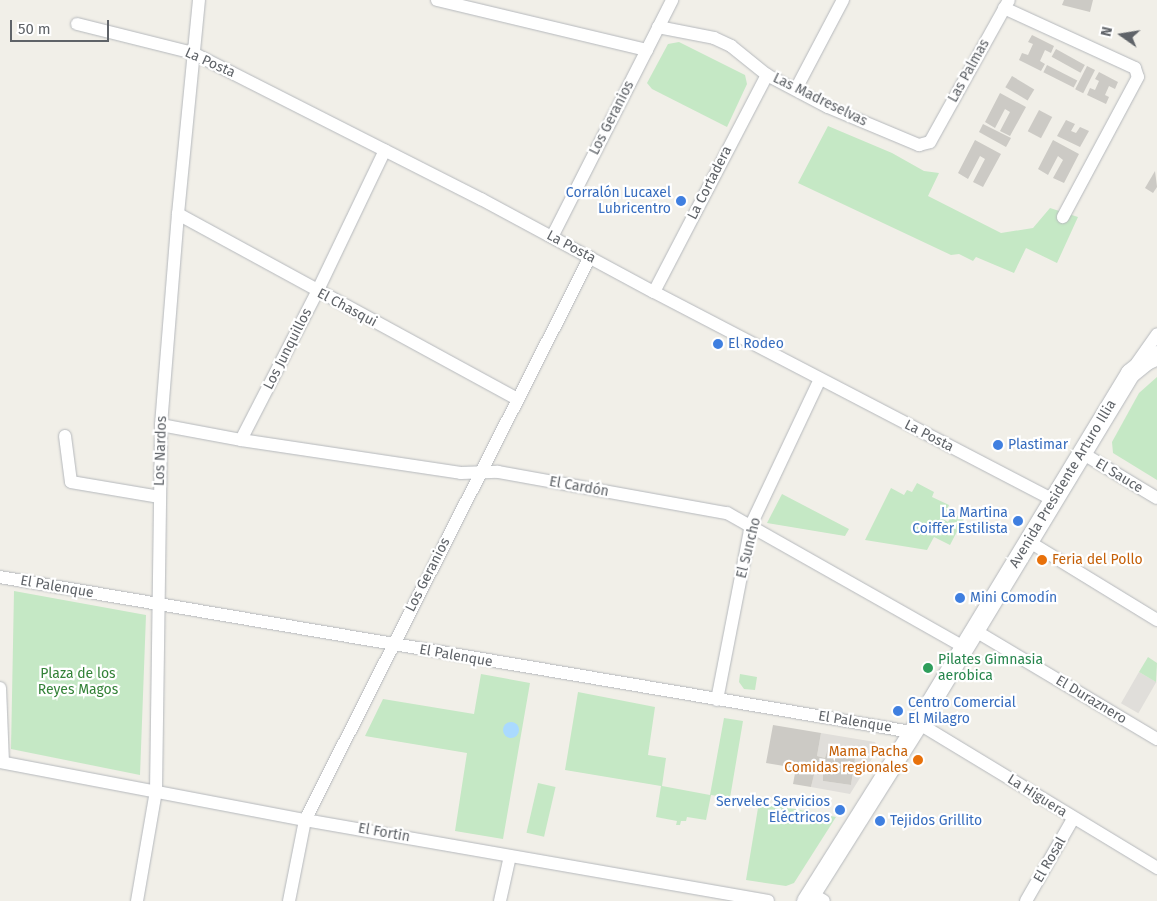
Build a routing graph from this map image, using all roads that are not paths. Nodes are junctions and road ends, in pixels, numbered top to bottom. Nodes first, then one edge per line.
1 (199, 0) edge
2 (438, 0) edge
3 (672, 0) edge
4 (844, 0) edge
5 (471, 4) edge
6 (1006, 4) edge
7 (77, 24) dead end
8 (658, 28) junction
9 (647, 50) junction
10 (193, 53) junction
11 (767, 75) junction
12 (796, 89) junction
13 (930, 142) joint
14 (385, 150) junction
15 (178, 214) junction
16 (1062, 217) dead end
17 (552, 237) junction
18 (590, 257) junction
19 (317, 292) junction
20 (654, 292) junction
21 (1157, 334) edge
22 (1157, 355) edge
23 (1130, 373) junction
24 (820, 379) junction
25 (518, 399) junction
26 (161, 425) junction
27 (65, 436) dead end
28 (241, 440) junction
29 (1082, 453) junction
30 (480, 472) junction
31 (160, 497) junction
32 (1157, 498) edge
33 (1053, 500) junction
34 (751, 525) junction
35 (1028, 541) junction
36 (0, 577) edge
37 (159, 604) junction
38 (1157, 620) edge
39 (974, 630) junction
40 (393, 645) junction
41 (964, 647) junction
42 (0, 688) edge
43 (717, 700) junction
44 (915, 727) junction
45 (1157, 739) edge
46 (1, 762) edge
47 (156, 791) junction
48 (1073, 819) junction
49 (305, 820) junction
50 (510, 856) junction
51 (1157, 868) edge
52 (813, 898) edge
53 (137, 901) edge
54 (289, 901) edge
55 (500, 901) edge
56 (768, 901) edge
57 (1026, 901) edge

1 - 10 street, Los Nardos
2 - 5 street
3 - 8 street, Los Geranios
4 - 12 street
5 - 9 street
6 - 13 street, Las Palmas
6 - 16 street
7 - 10 street, La Posta
8 - 9 street, Los Geranios
8 - 11 street, Las Madreselvas
9 - 17 street, Los Geranios
10 - 14 street, La Posta
10 - 15 street, Los Nardos
11 - 12 street, Las Madreselvas
11 - 20 street, La Cortadera
12 - 13 street, Las Madreselvas
14 - 17 street, La Posta
14 - 19 street, Los Junquillos
15 - 19 street, El Chasqui
15 - 26 street, Los Nardos
17 - 18 street, La Posta
18 - 20 street, La Posta
18 - 25 street, Los Geranios
19 - 25 street, El Chasqui
19 - 28 street, Los Junquillos
20 - 24 street, La Posta
21 - 23 street
22 - 23 main road
23 - 29 main road, Avenida Presidente Arturo Illia
24 - 33 street, La Posta
24 - 34 street, El Suncho
25 - 30 street, Los Geranios
26 - 28 street, El Cardón
26 - 31 street, Los Nardos
27 - 31 street
28 - 30 street, El Cardón
29 - 32 street, El Sauce
29 - 33 main road, Avenida Presidente Arturo Illia
30 - 34 street, El Cardón
30 - 40 street, Los Geranios
31 - 37 street, Los Nardos
33 - 35 main road, Avenida Presidente Arturo Illia
34 - 41 street, El Cardón
34 - 43 street, El Suncho
35 - 38 street
35 - 39 main road, Avenida Presidente Arturo Illia
36 - 37 street, El Palenque
37 - 40 street, El Palenque
37 - 47 street, Los Nardos
39 - 41 main road, Avenida Presidente Arturo Illia
39 - 45 street, El Duraznero
40 - 43 street, El Palenque
40 - 49 street, Los Geranios
41 - 44 main road, Avenida Presidente Arturo Illia
42 - 46 street
43 - 44 street, El Palenque
44 - 48 street, La Higuera
44 - 52 main road, Avenida Presidente Arturo Illia
46 - 47 street, El Fortin
47 - 49 street, El Fortin
47 - 53 street, Los Nardos
48 - 51 street, La Higuera
48 - 57 street, El Rosal
49 - 50 street, El Fortin
49 - 54 street, Los Geranios
50 - 55 street
50 - 56 street, El Fortin

